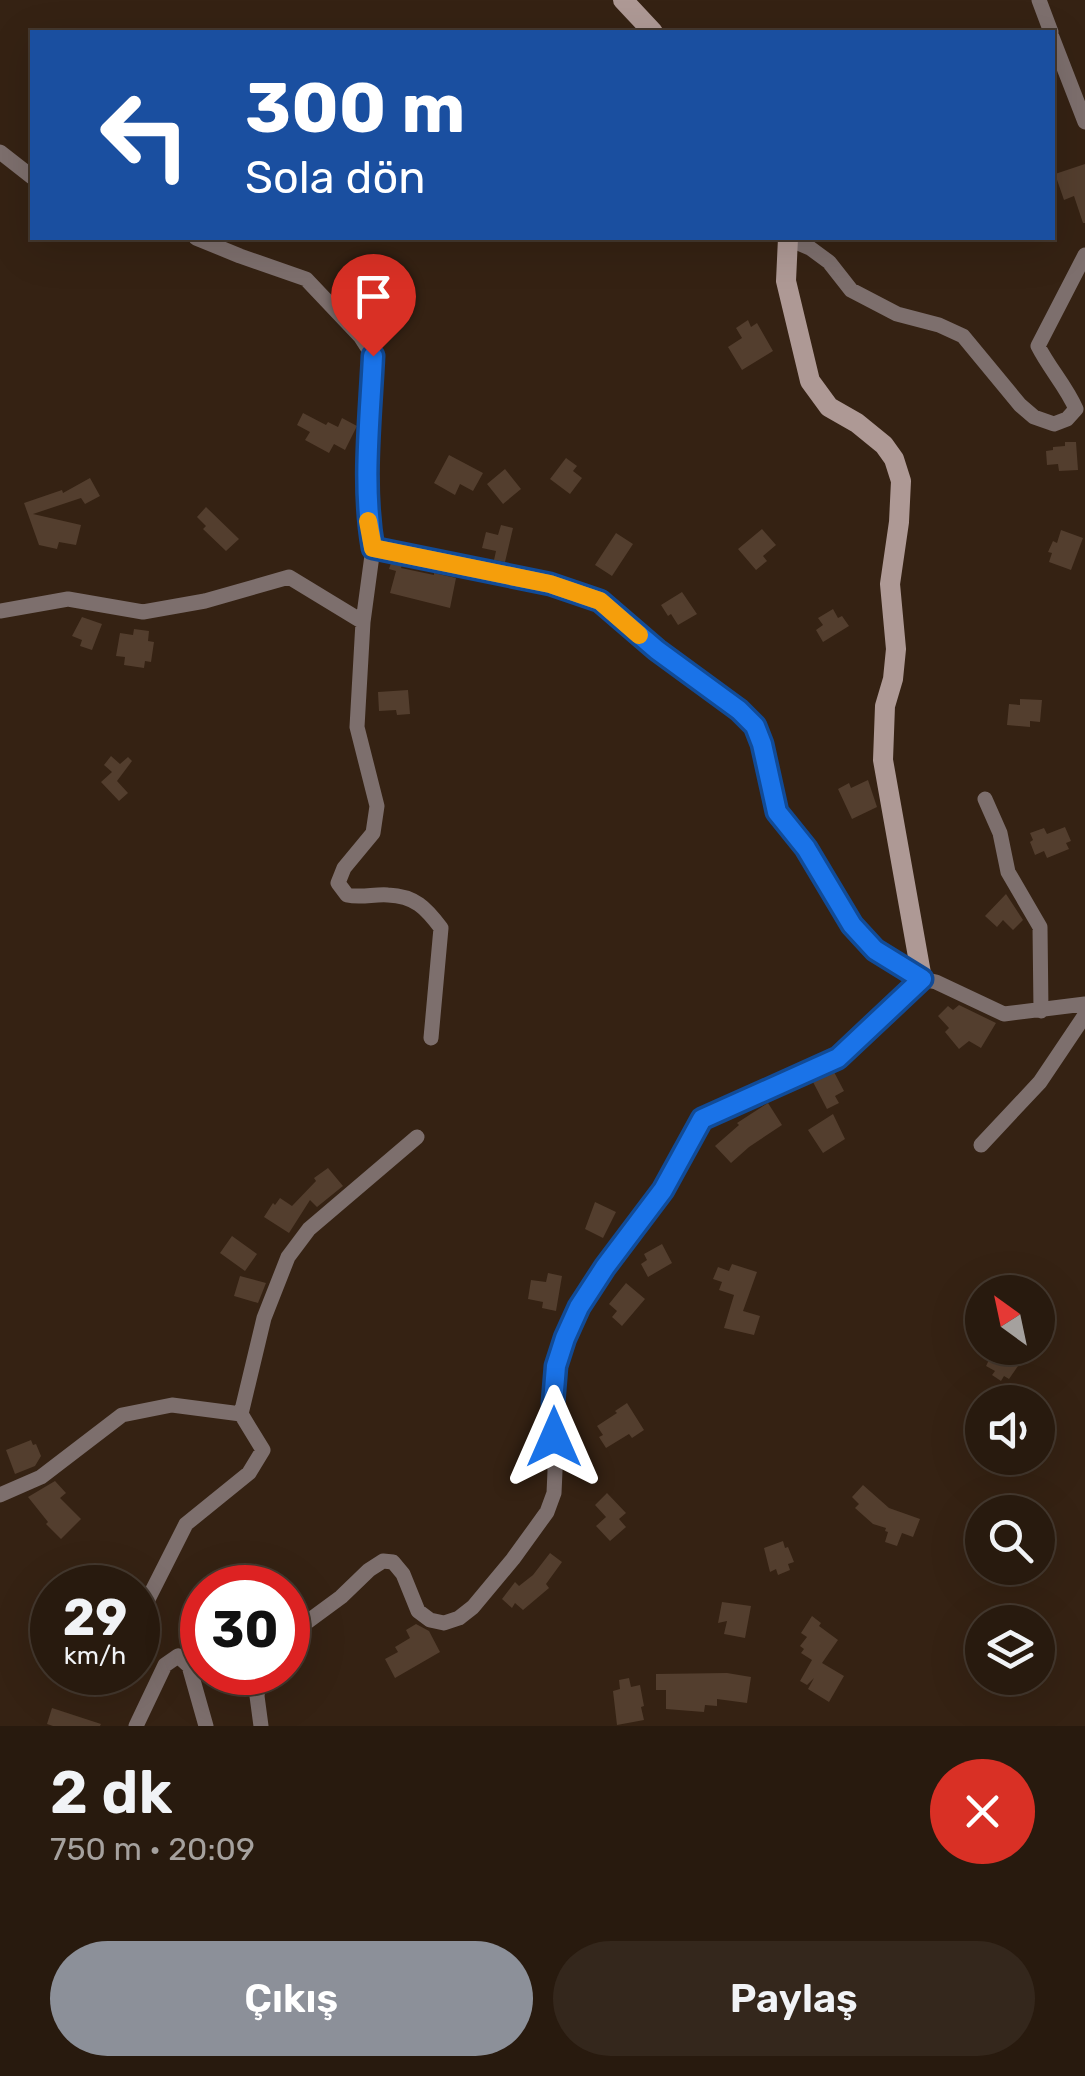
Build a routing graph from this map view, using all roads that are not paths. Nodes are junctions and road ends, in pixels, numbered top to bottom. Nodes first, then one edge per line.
1 (623, 0) edge
2 (1039, 0) edge
3 (651, 30) edge
4 (1050, 30) edge
5 (1055, 43) edge
6 (1085, 122) edge
7 (0, 152) edge
8 (30, 175) edge
9 (201, 240) edge
10 (788, 240) edge
11 (792, 240) edge
12 (1085, 255) edge
13 (373, 548) junction
14 (0, 611) edge
15 (364, 622) junction
16 (985, 799) dead end
17 (922, 979) junction
18 (1085, 1004) edge
19 (1041, 1011) junction
20 (1085, 1014) edge
21 (430, 1038) dead end
22 (417, 1137) dead end
23 (980, 1145) dead end
24 (241, 1414) junction
25 (0, 1496) edge
26 (160, 1576) edge
27 (310, 1620) edge
28 (257, 1695) edge
29 (136, 1726) edge
30 (206, 1726) edge
31 (261, 1726) edge

1 - 3 street
2 - 4 street
5 - 6 street
7 - 8 street
9 - 13 street
10 - 17 street
11 - 12 street
13 - 15 street
13 - 17 street
14 - 15 street
15 - 21 street
16 - 19 street
17 - 19 street
17 - 27 street
18 - 19 street
20 - 23 street
22 - 24 street
24 - 25 street
24 - 26 street
28 - 31 street
29 - 30 street

